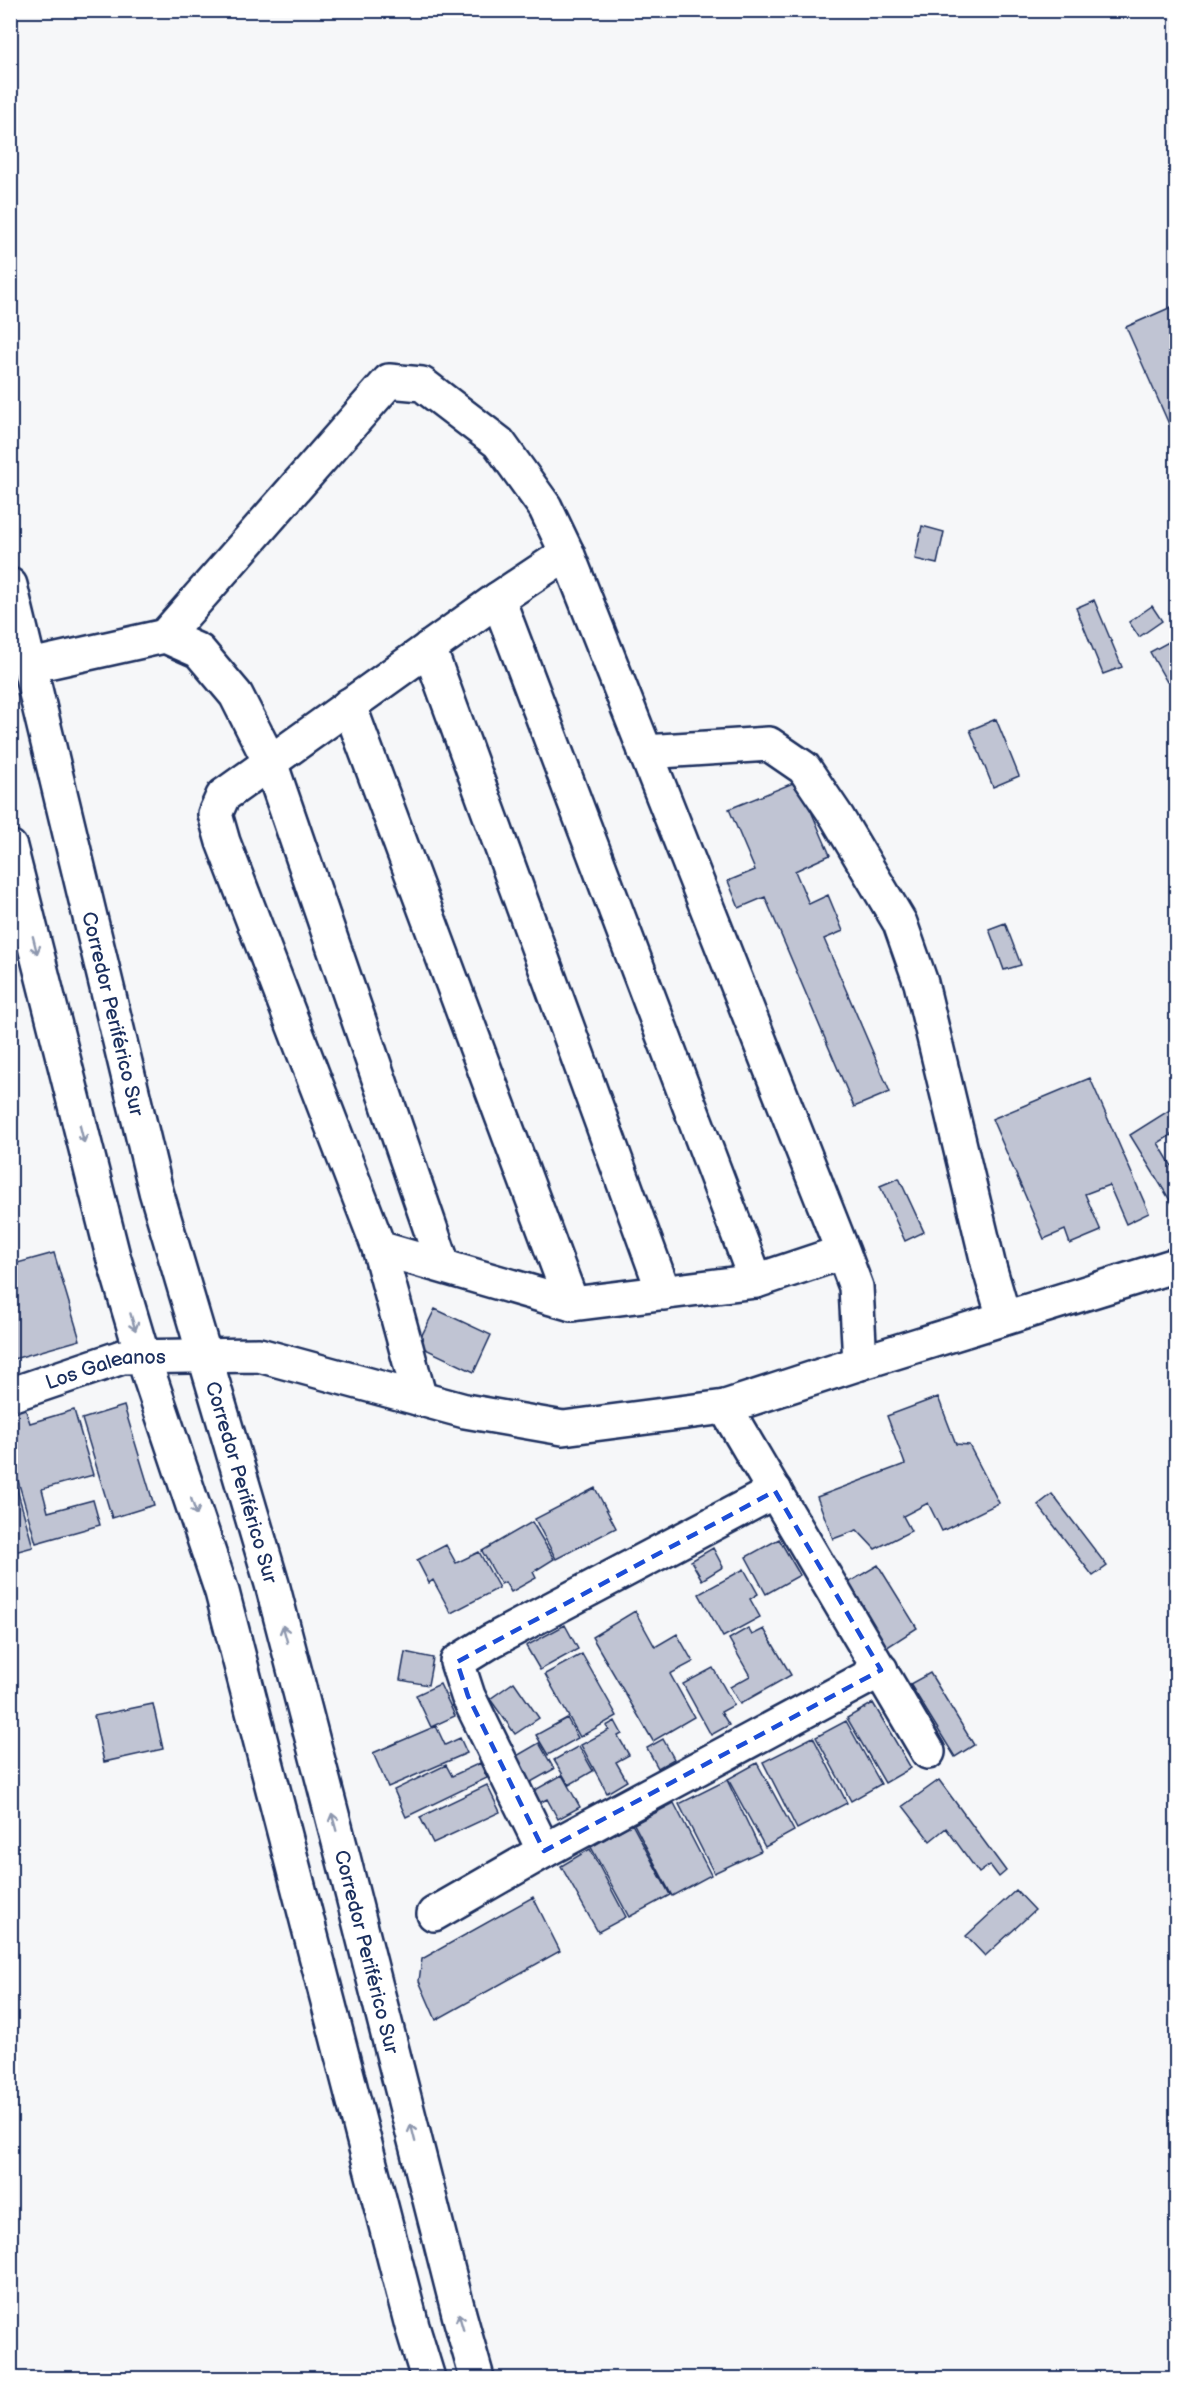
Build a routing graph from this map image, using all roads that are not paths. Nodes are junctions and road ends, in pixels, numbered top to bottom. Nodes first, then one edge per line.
1 (567, 553) junction
2 (10, 585) edge
3 (498, 599) junction
4 (165, 636) junction
5 (429, 648) junction
6 (30, 666) junction
7 (350, 705) junction
8 (645, 753) junction
9 (270, 762) junction
10 (10, 847) edge
11 (380, 1248) junction
12 (843, 1252) junction
13 (443, 1265) junction
14 (1176, 1265) edge
15 (756, 1281) junction
16 (664, 1293) junction
17 (572, 1304) junction
18 (1004, 1318) junction
19 (204, 1356) junction
20 (143, 1357) junction
21 (861, 1363) junction
22 (10, 1395) edge
23 (420, 1399) junction
24 (725, 1407) junction
25 (775, 1491) junction
26 (881, 1670) junction
27 (928, 1752) dead end
28 (544, 1851) junction
29 (434, 1914) dead end
30 (428, 2379) edge
31 (477, 2379) edge

1 - 3 main road
1 - 4 main road
1 - 8 main road
2 - 6 main road, Corredor Periférico Sur
3 - 5 main road
3 - 15 main road
4 - 6 main road
4 - 9 main road
5 - 7 main road
5 - 16 main road
6 - 19 main road, Corredor Periférico Sur
7 - 9 main road
7 - 17 main road
8 - 12 main road
8 - 18 main road
9 - 11 main road
9 - 13 main road
10 -> 20 main road
11 - 13 main road
11 - 23 main road
12 - 15 main road
12 - 21 main road
13 - 17 main road
14 - 18 main road, Los Galeanos
15 - 16 main road
16 - 17 main road
18 - 21 main road, Los Galeanos
19 - 20 main road, Los Galeanos
19 - 23 main road, Los Galeanos
31 -> 19 main road, Corredor Periférico Sur
20 - 22 main road, Los Galeanos
20 -> 30 main road
21 - 24 main road, Los Galeanos
23 - 24 main road, Los Galeanos
24 - 25 main road
25 - 26 main road
25 - 28 main road
26 - 27 main road
26 - 28 main road
28 - 29 main road

